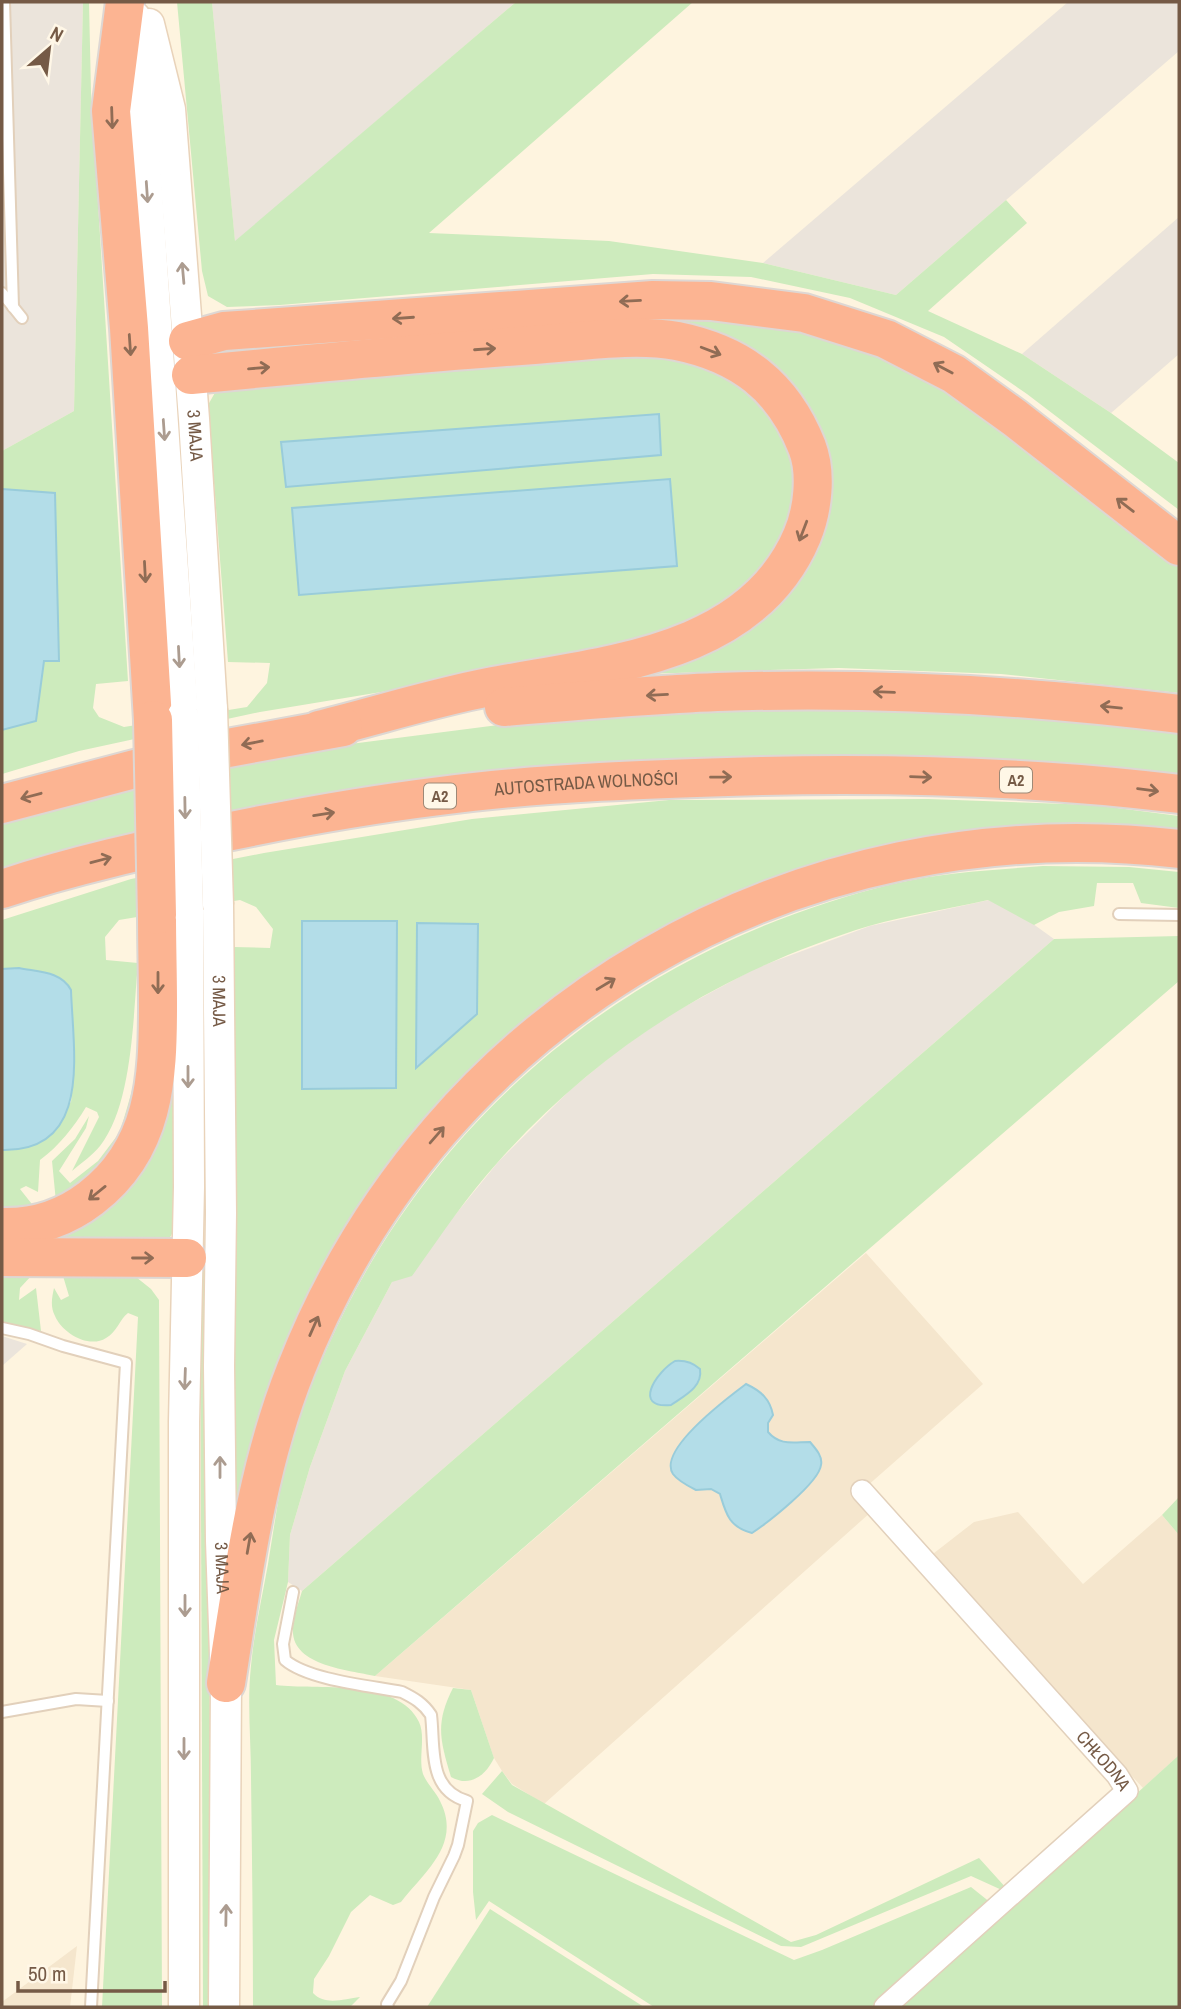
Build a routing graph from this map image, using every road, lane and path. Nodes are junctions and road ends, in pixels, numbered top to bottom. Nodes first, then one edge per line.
1 (4, 2) edge
2 (125, 2) edge
3 (134, 2) edge
4 (143, 2) edge
5 (3, 33) edge
6 (5, 131) edge
7 (2, 293) edge
8 (13, 307) junction
9 (22, 318) dead end
10 (179, 359) junction
11 (1179, 546) edge
12 (1179, 714) edge
13 (168, 717) junction
14 (319, 730) junction
15 (1179, 794) edge
16 (2, 804) edge
17 (1179, 849) edge
18 (19, 883) edge
19 (2, 896) edge
20 (172, 913) junction
21 (1119, 915) dead end
22 (1179, 915) edge
23 (221, 1213) junction
24 (2, 1227) edge
25 (2, 1257) edge
26 (187, 1258) junction
27 (2, 1328) edge
28 (862, 1491) dead end
29 (293, 1592) dead end
30 (226, 1683) junction
31 (108, 1701) junction
32 (2, 1712) edge
33 (91, 2007) edge
34 (184, 2007) edge
35 (224, 2007) edge
36 (388, 2007) edge
37 (885, 2007) edge

1 - 5 lane
2 -> 13 highway
3 -> 10 main road, 3 MAJA
10 -> 4 main road, 3 MAJA
5 - 6 lane
6 - 8 lane
7 - 8 lane
8 - 9 lane
11 -> 10 highway
10 -> 13 main road, 3 MAJA
10 -> 14 highway
10 - 23 main road, 3 MAJA, bridge
12 -> 14 highway
13 -> 20 highway, bridge
14 -> 16 highway
18 -> 15 highway, AUTOSTRADA WOLNOŚCI / A2
30 -> 17 highway
18 - 19 highway, AUTOSTRADA WOLNOŚCI
20 -> 24 highway
20 -> 26 main road, 3 MAJA
21 - 22 lane
23 - 26 main road
30 -> 23 main road, 3 MAJA
25 -> 26 highway
26 -> 34 main road, 3 MAJA
27 - 31 lane
28 - 37 street, CHŁODNA
29 - 36 lane
35 -> 30 main road, 3 MAJA
31 - 32 lane
31 - 33 lane

